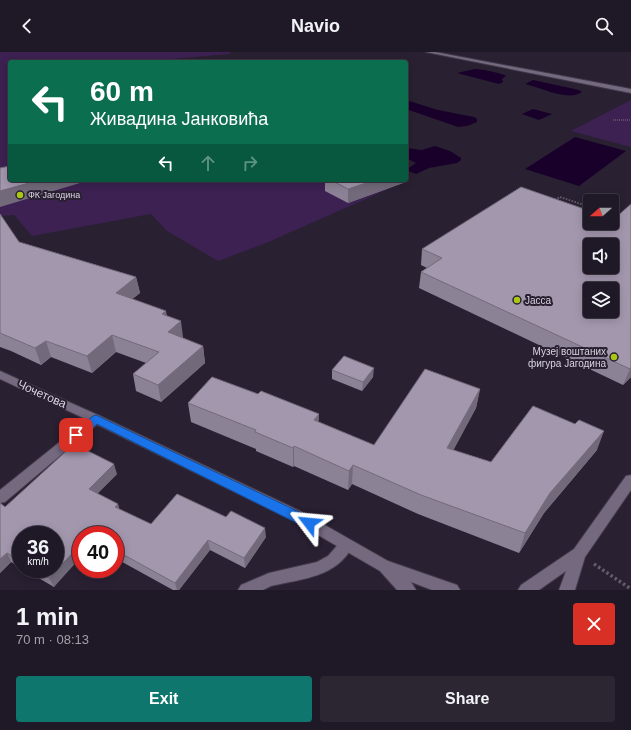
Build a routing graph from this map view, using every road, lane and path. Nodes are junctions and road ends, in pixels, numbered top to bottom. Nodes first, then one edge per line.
1 (428, 52) edge
2 (631, 90) edge
3 (613, 120) dead end
4 (631, 120) edge
5 (554, 201) edge
6 (583, 205) edge
7 (619, 217) edge
8 (624, 219) edge
9 (0, 375) edge
10 (96, 419) junction
11 (631, 480) edge
12 (0, 498) edge
13 (346, 545) junction
14 (579, 554) junction
15 (383, 566) junction
16 (631, 589) edge
17 (246, 590) edge
18 (408, 590) edge
19 (452, 590) edge
20 (526, 590) edge
21 (567, 590) edge

1 - 2 street
3 - 4 path
5 - 6 path
7 - 8 path
9 - 10 street, Чочетова
10 - 12 street
10 - 13 street, Чочетова
11 - 14 street
13 - 15 street, Чочетова
13 - 17 street
14 - 16 path
14 - 20 street
14 - 21 street
15 - 18 street, Чочетова
15 - 19 street, Чочетова

